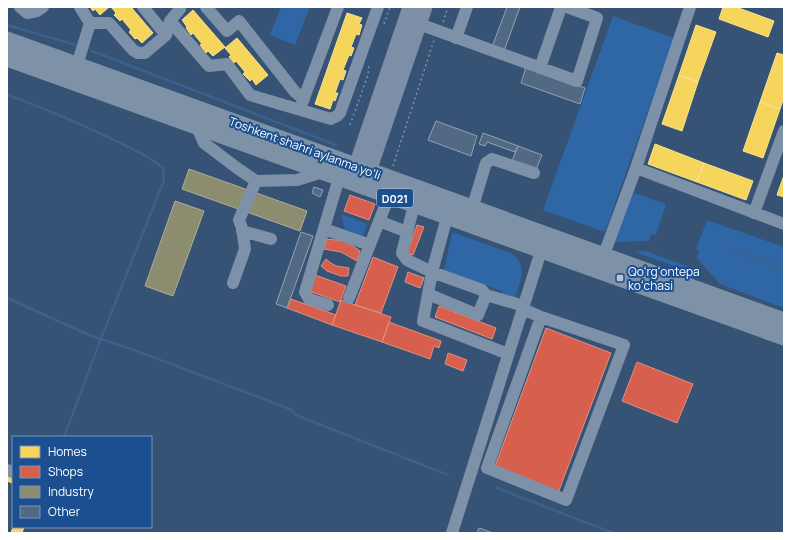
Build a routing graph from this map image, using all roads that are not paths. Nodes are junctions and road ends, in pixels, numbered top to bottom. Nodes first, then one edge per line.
1 (20, 7) edge
2 (43, 7) edge
3 (80, 7) edge
4 (143, 7) edge
5 (206, 7) edge
6 (338, 7) edge
7 (378, 7) edge
8 (410, 7) edge
9 (426, 7) edge
10 (467, 7) edge
11 (561, 7) edge
12 (567, 7) edge
13 (690, 7) edge
14 (180, 8) edge
15 (170, 21) junction
16 (90, 23) junction
17 (419, 24) junction
18 (166, 35) junction
19 (456, 38) junction
20 (7, 40) edge
21 (7, 58) edge
22 (77, 65) junction
23 (540, 68) junction
24 (70, 81) junction
25 (300, 100) junction
26 (197, 127) junction
27 (784, 131) edge
28 (636, 168) junction
29 (362, 169) junction
30 (323, 172) junction
31 (534, 173) dead end
32 (339, 178) junction
33 (256, 181) junction
34 (357, 184) junction
35 (389, 196) junction
36 (414, 205) junction
37 (472, 209) junction
38 (754, 213) junction
39 (447, 217) junction
40 (379, 221) junction
41 (784, 224) edge
42 (324, 229) junction
43 (242, 231) junction
44 (407, 232) junction
45 (271, 239) dead end
46 (370, 245) junction
47 (542, 251) junction
48 (603, 257) junction
49 (432, 272) junction
50 (233, 283) dead end
51 (428, 294) junction
52 (486, 294) junction
53 (349, 298) dead end
54 (328, 305) dead end
55 (523, 307) junction
56 (541, 317) junction
57 (784, 321) edge
58 (784, 337) edge
59 (508, 354) junction
60 (452, 533) edge

1 - 2 street
3 - 16 street
4 - 18 street
5 - 25 street
6 - 25 street
7 - 25 street
8 - 29 main road
9 - 17 main road
10 - 19 street
11 - 23 street
12 - 23 street
13 - 28 street
14 - 15 street
15 - 18 street
15 - 25 street
16 - 18 street
16 - 22 street
17 - 19 street
17 - 29 main road
19 - 23 street
20 - 22 highway, Toshkent shahri aylanma yoʻli / D021
21 - 24 highway, Toshkent shahri aylanma yoʻli / D021
22 - 24 highway
22 - 29 highway, Toshkent shahri aylanma yoʻli / D021
24 - 26 highway, Toshkent shahri aylanma yoʻli / D021
26 - 30 highway, Toshkent shahri aylanma yoʻli / D021
26 - 33 street
27 - 38 street
28 - 38 street
28 - 48 street
29 - 34 main road
29 - 37 highway, Toshkent shahri aylanma yoʻli / D021
30 - 32 highway, Toshkent shahri aylanma yoʻli / D021
30 - 33 street
31 - 37 street
32 - 34 highway, Toshkent shahri aylanma yoʻli / D021
32 - 42 street
33 - 43 street
34 - 35 highway, Toshkent shahri aylanma yoʻli / D021
35 - 36 highway, Toshkent shahri aylanma yoʻli / D021
35 - 40 street
36 - 39 highway, Toshkent shahri aylanma yoʻli / D021
36 - 44 street
37 - 48 highway, Toshkent shahri aylanma yoʻli / D021
38 - 41 street
39 - 47 highway, Toshkent shahri aylanma yoʻli / D021
39 - 49 street
40 - 44 street
40 - 46 street
42 - 46 street
42 - 54 street
43 - 45 street
43 - 50 street
44 - 49 street
46 - 53 street
47 - 55 street
47 - 58 highway, Toshkent shahri aylanma yoʻli / D021
48 - 57 highway, Toshkent shahri aylanma yoʻli / D021
49 - 51 street
49 - 52 street
51 - 52 street
51 - 59 street
52 - 55 street
55 - 56 street
55 - 59 street
56 - 56 street
59 - 60 street

